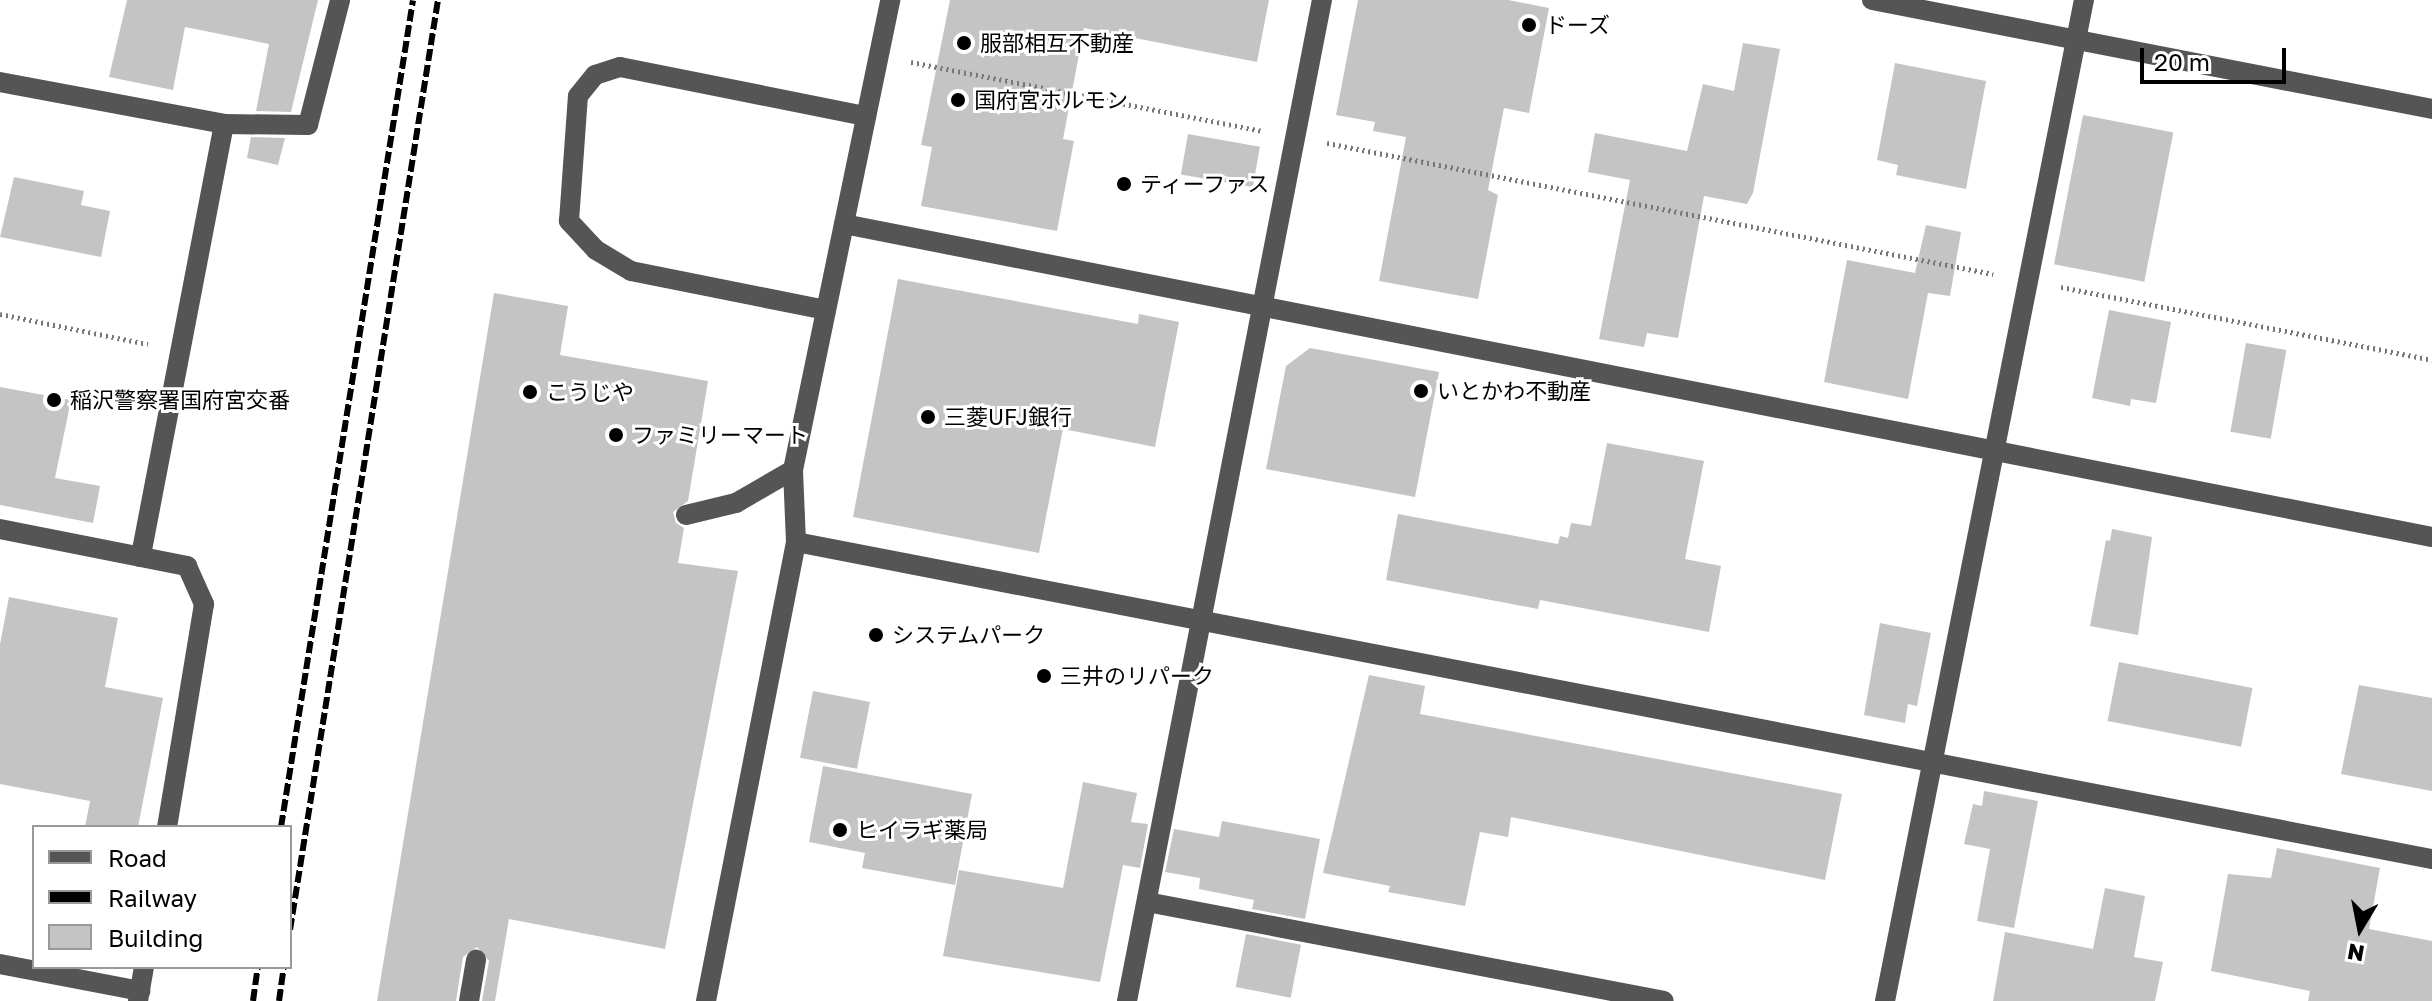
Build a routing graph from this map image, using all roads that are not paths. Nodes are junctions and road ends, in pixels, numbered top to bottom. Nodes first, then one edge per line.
1 (340, 0) edge
2 (890, 0) edge
3 (1322, 0) edge
4 (1872, 0) edge
5 (2084, 0) edge
6 (2076, 40) junction
7 (0, 82) edge
8 (2432, 109) edge
9 (866, 116) junction
10 (224, 124) junction
11 (844, 224) junction
12 (1262, 307) junction
13 (826, 310) junction
14 (1994, 450) junction
15 (793, 470) junction
16 (686, 515) dead end
17 (0, 529) edge
18 (2432, 537) edge
19 (796, 542) junction
20 (141, 557) junction
21 (1202, 618) junction
22 (1933, 761) junction
23 (167, 825) edge
24 (2432, 859) edge
25 (1147, 902) junction
26 (476, 960) dead end
27 (0, 964) edge
28 (144, 969) edge
29 (139, 996) edge
30 (469, 1001) edge
31 (706, 1001) edge
32 (1127, 1001) edge
33 (1664, 1001) edge
34 (1885, 1001) edge

1 - 10 street
2 - 9 street
3 - 12 street
4 - 6 street
5 - 6 street
6 - 8 street
6 - 14 street
7 - 10 street
9 - 11 street
9 - 13 street
10 - 20 street
11 - 12 street
11 - 13 street
12 - 14 street
12 - 21 street
13 - 15 street
14 - 18 street
14 - 22 street
15 - 16 street
15 - 19 street
17 - 20 street
19 - 21 street
19 - 31 street
20 - 23 street
21 - 22 street
21 - 25 street
22 - 24 street
22 - 34 street
25 - 32 street
25 - 33 street
26 - 30 street
27 - 29 street
28 - 29 street

